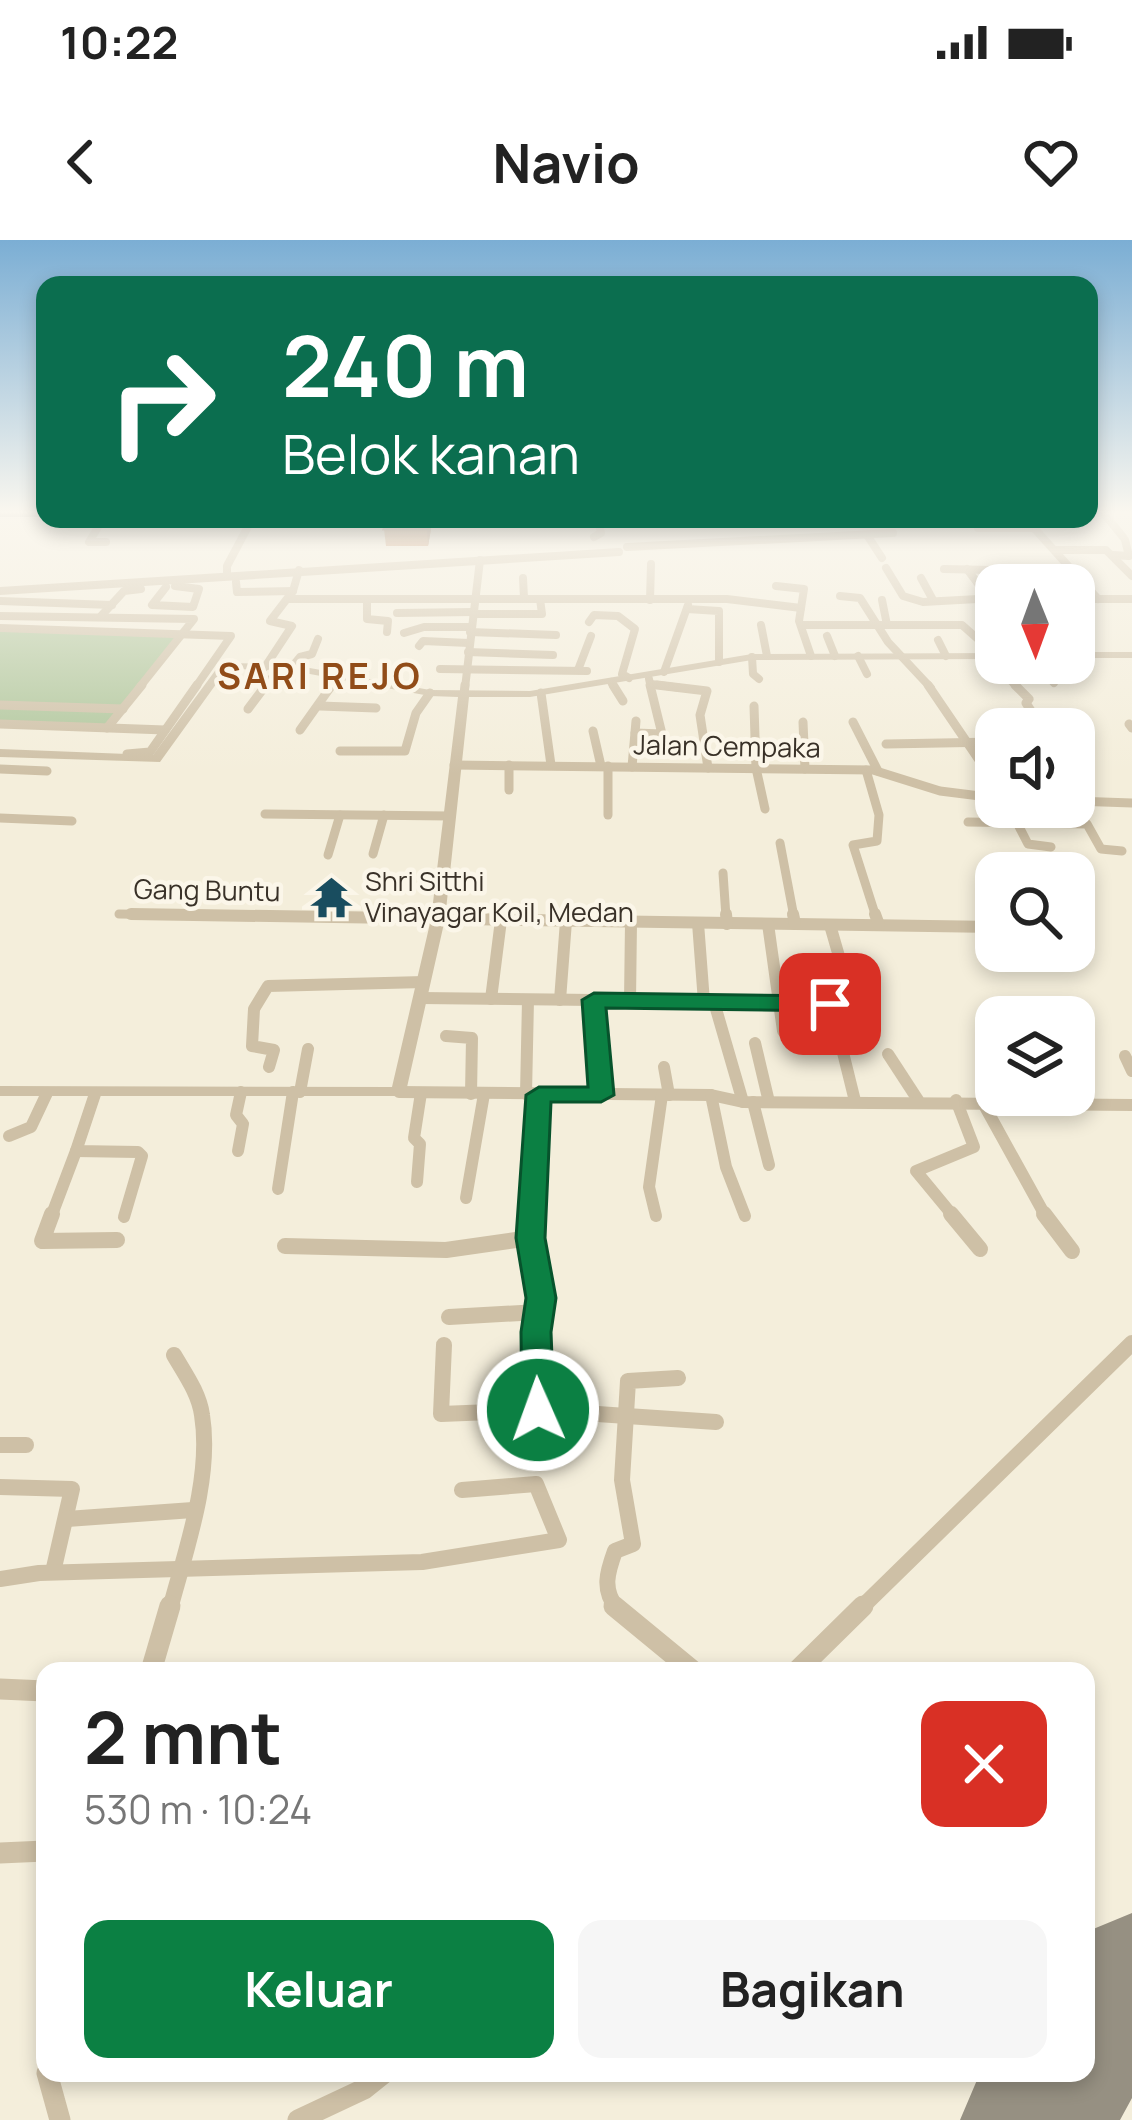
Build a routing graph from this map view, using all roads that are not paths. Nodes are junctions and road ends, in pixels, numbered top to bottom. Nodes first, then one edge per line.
1 (540, 598) edge
2 (117, 599) edge
3 (157, 599) edge
4 (195, 599) edge
5 (288, 599) edge
6 (357, 599) edge
7 (362, 599) junction
8 (377, 599) edge
9 (476, 599) edge
10 (621, 599) edge
11 (650, 599) joint
12 (802, 599) edge
13 (860, 599) edge
14 (916, 599) edge
15 (1097, 599) joint
16 (883, 600) dead end
17 (975, 600) edge
18 (927, 601) junction
19 (1130, 602) edge
20 (49, 603) junction
21 (85, 604) junction
22 (112, 605) junction
23 (191, 607) junction
24 (3, 608) edge
25 (801, 608) junction
26 (398, 613) dead end
27 (473, 613) junction
28 (1106, 613) dead end
29 (34, 614) junction
30 (71, 615) junction
31 (101, 616) junction
32 (141, 618) junction
33 (194, 620) junction
34 (589, 622) dead end
35 (761, 625) dead end
36 (803, 625) junction
37 (872, 625) junction
38 (887, 625) junction
39 (927, 625) junction
40 (0, 628) edge
41 (471, 629) junction
42 (127, 632) junction
43 (387, 632) dead end
44 (404, 633) dead end
45 (184, 634) junction
46 (556, 635) dead end
47 (591, 636) dead end
48 (827, 636) dead end
49 (975, 636) edge
50 (318, 639) dead end
51 (938, 640) dead end
52 (419, 646) dead end
53 (469, 647) junction
54 (553, 655) dead end
55 (975, 655) edge
56 (1132, 655) edge
57 (773, 656) junction
58 (811, 656) junction
59 (835, 656) junction
60 (858, 656) junction
61 (896, 656) junction
62 (946, 656) junction
63 (1095, 656) edge
64 (752, 657) junction
65 (719, 662) junction
66 (265, 667) junction
67 (286, 668) junction
68 (440, 669) dead end
69 (466, 669) junction
70 (782, 671) dead end
71 (664, 672) junction
72 (867, 674) dead end
73 (338, 677) junction
74 (628, 678) junction
75 (515, 679) dead end
76 (759, 679) dead end
77 (650, 680) junction
78 (611, 682) junction
79 (1017, 684) edge
80 (430, 693) junction
81 (541, 693) junction
82 (464, 694) junction
83 (513, 694) junction
84 (623, 701) dead end
85 (0, 705) edge
86 (320, 706) junction
87 (754, 706) dead end
88 (376, 708) dead end
89 (1030, 708) edge
90 (123, 709) junction
91 (248, 709) dead end
92 (636, 721) dead end
93 (803, 722) dead end
94 (853, 722) dead end
95 (0, 724) edge
96 (107, 728) junction
97 (165, 730) junction
98 (300, 730) dead end
99 (592, 731) dead end
100 (635, 734) junction
101 (969, 741) junction
102 (975, 741) edge
103 (886, 744) dead end
104 (0, 751) edge
105 (975, 751) edge
106 (340, 752) dead end
107 (59, 756) junction
108 (454, 765) junction
109 (509, 765) junction
110 (550, 765) junction
111 (604, 766) junction
112 (632, 767) junction
113 (708, 768) junction
114 (756, 768) junction
115 (0, 769) edge
116 (805, 769) junction
117 (872, 770) junction
118 (47, 772) junction
119 (38, 781) dead end
120 (509, 790) dead end
121 (975, 795) edge
122 (1095, 803) edge
123 (1131, 806) edge
124 (765, 809) dead end
125 (266, 814) dead end
126 (340, 814) junction
127 (384, 815) junction
128 (608, 815) dead end
129 (450, 816) junction
130 (0, 818) edge
131 (72, 821) dead end
132 (968, 822) dead end
133 (975, 822) edge
134 (1021, 828) edge
135 (1068, 828) edge
136 (1089, 828) edge
137 (1076, 840) dead end
138 (780, 843) dead end
139 (1051, 847) dead end
140 (1122, 851) dead end
141 (373, 854) dead end
142 (328, 855) dead end
143 (723, 873) dead end
144 (119, 914) dead end
145 (438, 919) junction
146 (501, 920) junction
147 (566, 921) junction
148 (631, 922) junction
149 (698, 923) junction
150 (727, 924) junction
151 (768, 924) junction
152 (795, 924) junction
153 (830, 925) junction
154 (879, 926) junction
155 (975, 927) edge
156 (423, 990) junction
157 (491, 999) junction
158 (528, 1000) junction
159 (560, 1000) junction
160 (594, 1000) junction
161 (630, 1001) junction
162 (709, 1002) junction
163 (778, 1003) junction
164 (830, 1004) junction
165 (783, 1031) dead end
166 (446, 1036) dead end
167 (755, 1043) dead end
168 (308, 1049) dead end
169 (888, 1054) dead end
170 (1125, 1056) dead end
171 (269, 1067) dead end
172 (664, 1067) dead end
173 (1132, 1071) edge
174 (0, 1091) edge
175 (241, 1092) junction
176 (297, 1092) junction
177 (399, 1092) junction
178 (47, 1093) junction
179 (422, 1093) junction
180 (95, 1094) junction
181 (477, 1094) junction
182 (532, 1095) junction
183 (601, 1095) junction
184 (666, 1095) junction
185 (711, 1095) junction
186 (918, 1100) junction
187 (956, 1100) junction
188 (856, 1101) junction
189 (748, 1102) junction
190 (769, 1102) junction
191 (975, 1102) edge
192 (1095, 1105) edge
193 (1132, 1105) edge
194 (989, 1116) edge
195 (9, 1136) dead end
196 (76, 1151) junction
197 (238, 1151) dead end
198 (769, 1166) dead end
199 (417, 1182) dead end
200 (278, 1190) dead end
201 (466, 1198) dead end
202 (656, 1216) dead end
203 (745, 1216) dead end
204 (124, 1218) dead end
205 (530, 1238) junction
206 (117, 1240) dead end
207 (285, 1246) dead end
208 (980, 1249) dead end
209 (1072, 1250) dead end
210 (539, 1312) junction
211 (449, 1317) dead end
212 (1132, 1343) edge
213 (444, 1345) dead end
214 (174, 1355) dead end
215 (678, 1378) dead end
216 (538, 1410) junction
217 (627, 1416) junction
218 (716, 1422) dead end
219 (0, 1445) edge
220 (26, 1445) dead end
221 (0, 1486) edge
222 (462, 1490) dead end
223 (193, 1510) junction
224 (67, 1519) junction
225 (53, 1572) junction
226 (180, 1572) junction
227 (0, 1579) edge
228 (154, 1662) edge
229 (681, 1662) edge
230 (806, 1662) edge
231 (0, 1689) edge
232 (36, 1691) edge
233 (36, 1850) edge
234 (0, 1852) edge
235 (49, 2082) edge
236 (373, 2082) edge
237 (60, 2120) edge
238 (298, 2120) edge

1 - 27 street
2 - 22 street
3 - 23 street
4 - 23 street
5 - 66 street
6 - 7 street
7 - 8 street
7 - 43 street
9 - 27 street
10 - 11 street
11 - 25 street
12 - 25 street
13 - 37 street
14 - 18 street
15 - 19 street
15 - 28 street
16 - 38 street
17 - 18 street
18 - 39 street
20 - 21 street
20 - 24 street
20 - 29 street
21 - 22 street
21 - 30 street
22 - 31 street
23 - 33 street
24 - 29 street
25 - 36 street
26 - 27 street
27 - 41 street
29 - 30 street
30 - 31 street
31 - 32 street
32 - 33 street
32 - 42 street
33 - 45 street
34 - 74 street
35 - 57 street
36 - 37 street
36 - 58 street
37 - 38 street
37 - 61 street
38 - 39 street
39 - 49 street
40 - 42 street
41 - 44 street
41 - 46 street
41 - 53 street
42 - 45 street
45 - 90 street
45 - 97 street
47 - 69 street
48 - 59 street
50 - 67 street
51 - 62 street
52 - 53 street
53 - 54 street
53 - 69 street
55 - 62 street
56 - 63 street
57 - 58 street
57 - 64 street
57 - 70 street
58 - 59 street
59 - 60 street
60 - 61 street
60 - 72 street
61 - 62 street
61 - 101 street
64 - 65 street
64 - 76 street
65 - 71 street
65 - 71 street
66 - 67 street
66 - 107 street
67 - 73 street
67 - 91 street
68 - 69 street
69 - 82 street
71 - 77 street
73 - 80 street
73 - 86 street
74 - 77 street
74 - 78 street
75 - 83 street
77 - 100 street
77 - 113 street
78 - 81 street
78 - 84 street
79 - 89 street
80 - 82 street
80 - 106 street
81 - 83 street
81 - 110 street
82 - 83 street
82 - 108 street
85 - 90 street
86 - 88 street
86 - 98 street
87 - 114 street
90 - 96 street
92 - 100 street
93 - 116 street
94 - 117 street
95 - 96 street
96 - 97 street
97 - 104 street
99 - 111 street
100 - 112 street
101 - 102 street
101 - 103 street
101 - 105 street
104 - 107 street
107 - 118 street
108 - 109 street, Jalan Cempaka
108 - 129 street
109 - 110 street, Jalan Cempaka
109 - 120 street
110 - 111 street, Jalan Cempaka
111 - 112 street, Jalan Cempaka
111 - 128 street
112 - 113 street, Jalan Cempaka
113 - 114 street, Jalan Cempaka
114 - 116 street, Jalan Cempaka
114 - 124 street
115 - 118 street
116 - 117 street, Jalan Cempaka
117 - 121 street, Jalan Cempaka
117 - 154 street
118 - 119 street
122 - 123 street
125 - 126 street
126 - 127 street
126 - 142 street
127 - 129 street
127 - 141 street
129 - 145 street
130 - 131 street
132 - 133 street
134 - 139 street
135 - 137 street
136 - 140 street
138 - 152 street
143 - 150 street
144 - 145 street, Gang Buntu
145 - 146 street, Gang Buntu
145 - 156 street
146 - 147 street, Gang Buntu
146 - 157 street
147 - 148 street, Gang Buntu
147 - 159 street
148 - 149 street, Gang Buntu
148 - 161 street
149 - 150 street, Gang Buntu
149 - 162 street
150 - 151 street, Gang Buntu
151 - 152 street, Gang Buntu
151 - 163 street
152 - 153 street, Gang Buntu
153 - 154 street, Gang Buntu
153 - 164 street
154 - 155 street, Gang Buntu
156 - 157 street
156 - 171 street
156 - 177 street
157 - 158 street
158 - 159 street
158 - 182 street
159 - 160 street
160 - 161 street
160 - 183 street
161 - 162 street
162 - 163 street
162 - 189 street
163 - 164 street
163 - 165 street
164 - 188 street
166 - 181 street
167 - 190 street
168 - 176 street
169 - 186 street
170 - 173 street
172 - 184 street
174 - 178 street
175 - 176 street
175 - 180 street
175 - 197 street
176 - 177 street
176 - 200 street
177 - 179 street
178 - 180 street
178 - 195 street
179 - 181 street
179 - 199 street
180 - 196 street
181 - 182 street
181 - 201 street
182 - 183 street
182 - 205 street
183 - 184 street
184 - 185 street
184 - 202 street
185 - 189 street
185 - 203 street
186 - 187 street
186 - 188 street
187 - 191 street
187 - 208 street
188 - 190 street
189 - 190 street
189 - 198 street
192 - 193 street
194 - 209 street
196 - 204 street
196 - 206 street
205 - 207 street
205 - 210 street
210 - 211 street
210 - 216 street
212 - 230 street
213 - 216 street
214 - 223 street
215 - 217 street
216 - 217 street
217 - 218 street
217 - 229 street
219 - 220 street
221 - 224 street
222 - 226 street
223 - 224 street
223 - 226 street
224 - 225 street
225 - 226 street
225 - 227 street
226 - 228 street
231 - 232 street
233 - 234 street
235 - 237 street
236 - 238 street

